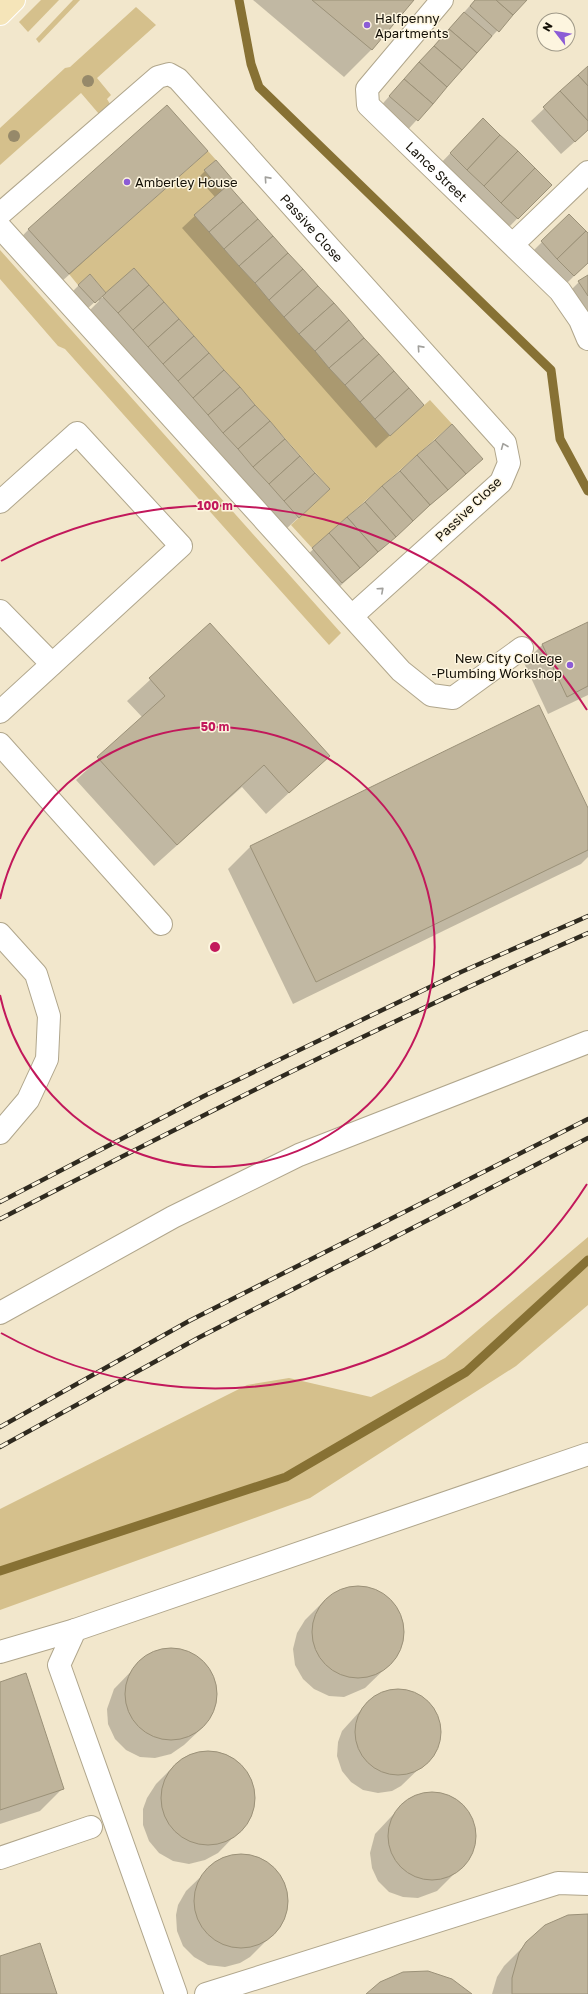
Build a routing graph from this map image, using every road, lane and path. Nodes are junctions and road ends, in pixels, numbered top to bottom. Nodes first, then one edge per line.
1 (14, 0) edge
2 (442, 0) edge
3 (0, 14) edge
4 (588, 172) edge
5 (0, 214) edge
6 (0, 227) edge
7 (513, 244) junction
8 (588, 339) edge
9 (0, 502) edge
10 (0, 611) edge
11 (352, 616) junction
12 (522, 648) dead end
13 (52, 664) junction
14 (0, 712) edge
15 (0, 744) edge
16 (161, 924) dead end
17 (0, 934) edge
18 (588, 1042) edge
19 (0, 1133) edge
20 (0, 1313) edge
21 (588, 1454) edge
22 (75, 1630) junction
23 (0, 1652) edge
24 (91, 1828) dead end
25 (0, 1858) edge
26 (588, 1884) edge
27 (176, 1994) edge
28 (206, 1994) edge

1 - 3 main road
2 - 7 street, Lance Street
4 - 7 street
11 -> 5 street, Passive Close
6 - 11 street
7 - 8 street, Lance Street
9 - 13 street
10 - 13 street
11 - 12 street
13 - 14 street
15 - 16 street
17 - 19 street
18 - 20 street
21 - 22 street
22 - 23 street
22 - 27 street
24 - 25 street
26 - 28 street

